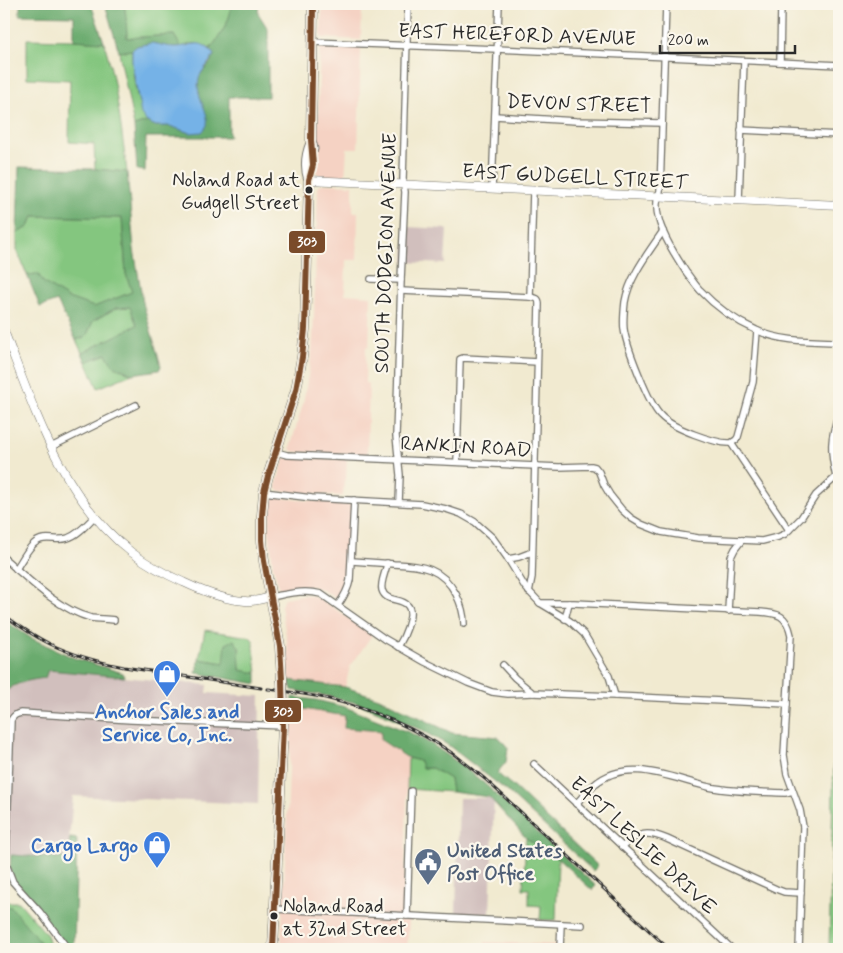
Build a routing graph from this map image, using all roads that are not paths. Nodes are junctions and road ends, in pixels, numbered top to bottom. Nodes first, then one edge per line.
1 (314, 4) edge
2 (408, 4) edge
3 (499, 4) edge
4 (666, 4) edge
5 (781, 4) edge
6 (312, 42) junction
7 (407, 46) junction
8 (497, 49) junction
9 (664, 57) junction
10 (744, 61) junction
11 (780, 62) junction
12 (839, 65) edge
13 (495, 116) junction
14 (662, 123) junction
15 (742, 130) junction
16 (839, 134) edge
17 (309, 180) junction
18 (404, 184) junction
19 (492, 189) junction
20 (533, 191) junction
21 (657, 197) junction
22 (739, 200) junction
23 (839, 205) edge
24 (662, 231) junction
25 (371, 279) dead end
26 (401, 280) junction
27 (401, 291) junction
28 (530, 298) junction
29 (4, 331) edge
30 (757, 331) junction
31 (839, 342) edge
32 (537, 362) junction
33 (136, 404) dead end
34 (839, 413) edge
35 (731, 443) junction
36 (51, 447) junction
37 (276, 452) junction
38 (398, 459) junction
39 (457, 462) junction
40 (535, 466) junction
41 (838, 478) edge
42 (264, 492) junction
43 (354, 500) junction
44 (399, 502) junction
45 (94, 516) junction
46 (789, 530) junction
47 (742, 540) junction
48 (532, 552) junction
49 (4, 558) edge
50 (508, 559) junction
51 (352, 562) junction
52 (387, 563) junction
53 (16, 569) junction
54 (529, 592) junction
55 (271, 597) junction
56 (540, 602) junction
57 (569, 603) junction
58 (338, 605) junction
59 (728, 610) junction
60 (565, 619) junction
61 (114, 620) dead end
62 (464, 624) dead end
63 (398, 646) junction
64 (503, 665) dead end
65 (533, 694) junction
66 (615, 696) junction
67 (787, 704) junction
68 (283, 726) junction
69 (534, 764) dead end
70 (411, 791) dead end
71 (793, 791) junction
72 (576, 804) junction
73 (622, 846) junction
74 (801, 893) junction
75 (275, 909) junction
76 (407, 916) junction
77 (561, 924) junction
78 (582, 925) dead end
79 (68, 949) edge
80 (273, 949) edge
81 (560, 949) edge
82 (732, 949) edge
83 (799, 949) edge

1 - 6 main road
2 - 7 street, SOUTH DODGION AVENUE
3 - 8 street
4 - 9 street
5 - 11 street
6 - 7 street, EAST HEREFORD AVENUE
6 - 17 main road
7 - 8 street, EAST HEREFORD AVENUE
7 - 18 street, SOUTH DODGION AVENUE
8 - 9 street, EAST HEREFORD AVENUE
8 - 13 street
9 - 10 street, EAST HEREFORD AVENUE
9 - 14 street
10 - 11 street, EAST HEREFORD AVENUE
10 - 15 street
11 - 12 street, EAST HEREFORD AVENUE
13 - 14 street, DEVON STREET
13 - 19 street
14 - 21 street
15 - 16 street
15 - 22 street
17 - 18 street, EAST GUDGELL STREET
17 - 37 main road
18 - 19 street, EAST GUDGELL STREET
18 - 26 street, SOUTH DODGION AVENUE
19 - 20 street, EAST GUDGELL STREET
20 - 21 street, EAST GUDGELL STREET
20 - 28 street
21 - 22 street, EAST GUDGELL STREET
21 - 24 street
22 - 23 street, EAST GUDGELL STREET
24 - 30 street
24 - 35 street
25 - 26 street
26 - 27 street, SOUTH DODGION AVENUE
27 - 28 street
27 - 38 street, SOUTH DODGION AVENUE
28 - 32 street
29 - 36 street
30 - 31 street
30 - 35 street
32 - 39 street
32 - 40 street
33 - 36 street
34 - 41 street
35 - 46 street
36 - 45 street
37 - 38 street, RANKIN ROAD
37 - 42 main road
38 - 39 street, RANKIN ROAD
38 - 44 street, SOUTH DODGION AVENUE
39 - 40 street, RANKIN ROAD
40 - 47 street, RANKIN ROAD
40 - 48 street
41 - 46 street
42 - 43 street
42 - 55 main road
43 - 44 street
43 - 51 street
44 - 50 street
45 - 53 street
45 - 55 street
46 - 47 street, RANKIN ROAD
47 - 59 street
48 - 50 street
48 - 54 street
49 - 53 street
50 - 54 street
51 - 52 street
51 - 58 street
52 - 62 street
52 - 63 street
53 - 61 street
54 - 56 street
55 - 58 street
55 - 68 main road, bridge
56 - 57 street
56 - 60 street
57 - 59 street
57 - 60 street
58 - 63 street
59 - 67 street
60 - 66 street
63 - 65 street
64 - 65 street
65 - 66 street
66 - 67 street
67 - 71 street
68 - 75 main road
68 - 79 street
69 - 72 street, EAST LESLIE DRIVE
70 - 76 street
71 - 72 street
71 - 74 street
72 - 73 street, EAST LESLIE DRIVE
73 - 74 street
73 - 82 street, EAST LESLIE DRIVE
74 - 83 street
75 - 76 street
75 - 80 main road
76 - 77 street
77 - 78 street
77 - 81 street

